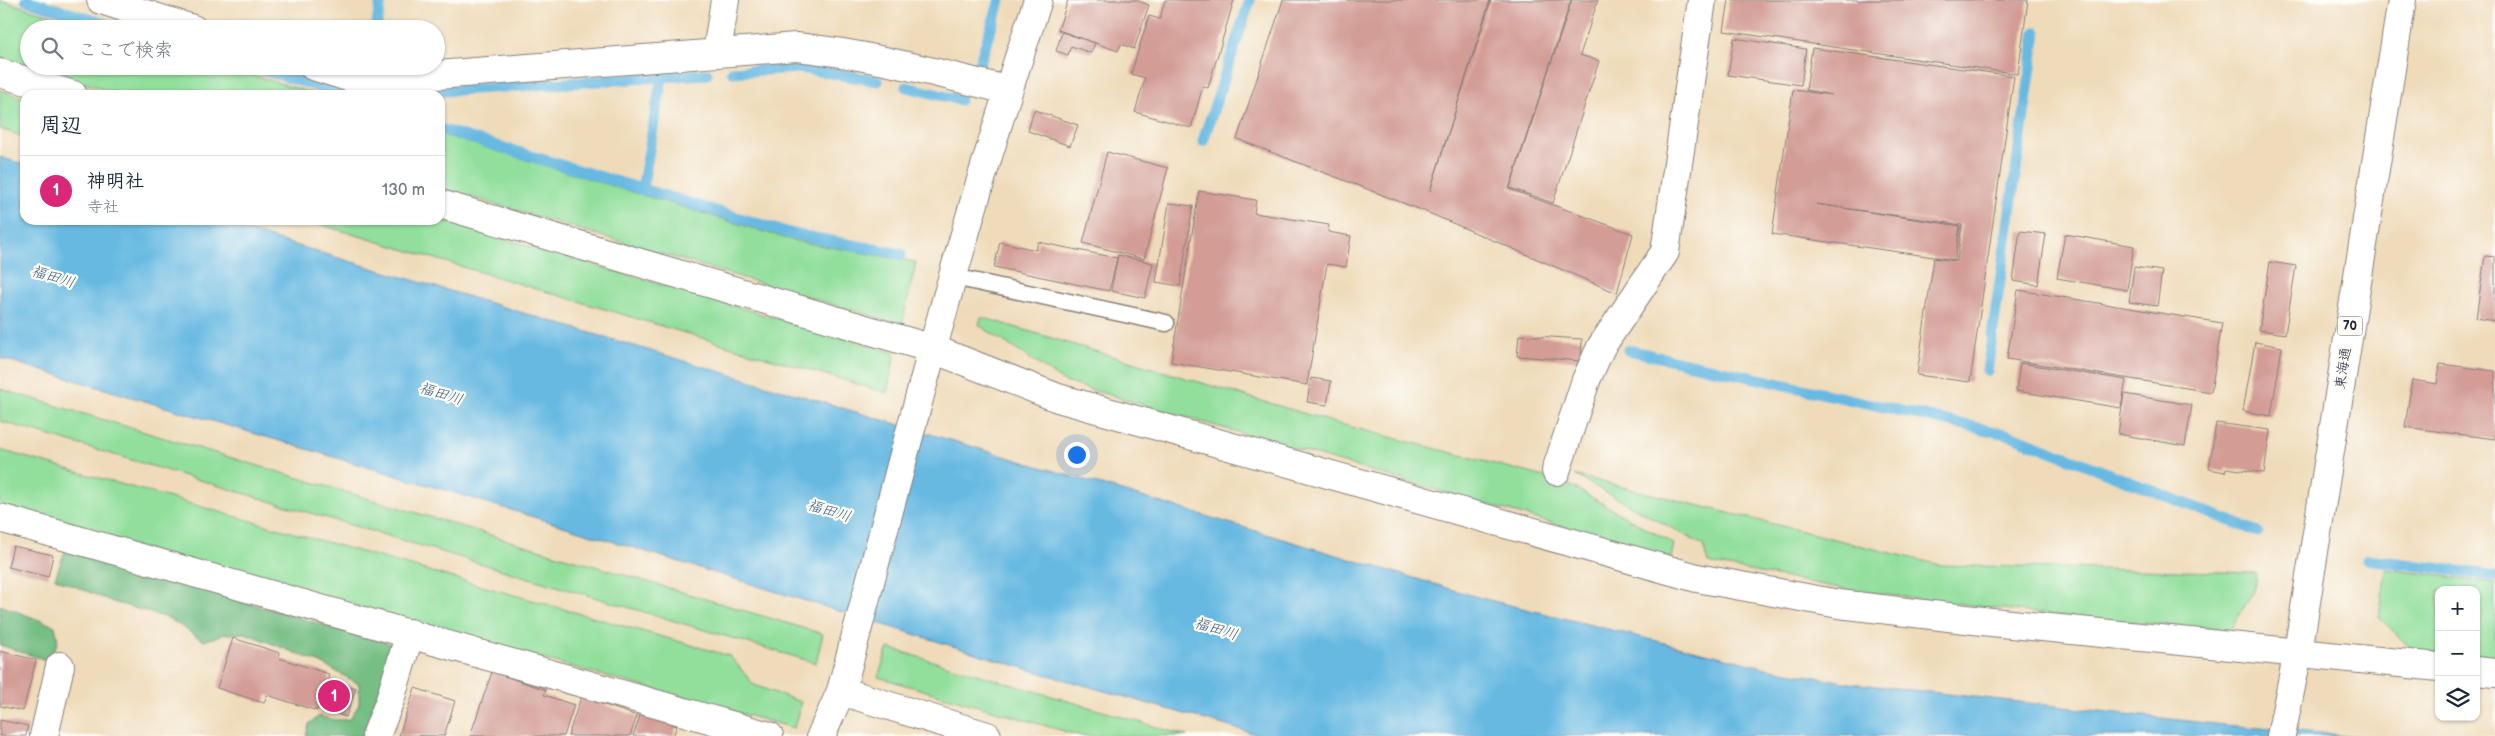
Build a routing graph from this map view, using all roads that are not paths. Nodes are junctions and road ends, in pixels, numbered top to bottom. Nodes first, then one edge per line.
1 (101, 0) edge
2 (725, 0) edge
3 (1038, 0) edge
4 (1702, 0) edge
5 (2402, 0) edge
6 (164, 20) edge
7 (717, 52) junction
8 (0, 73) edge
9 (445, 74) edge
10 (341, 75) edge
11 (434, 75) edge
12 (56, 90) edge
13 (1007, 90) junction
14 (445, 205) edge
15 (954, 277) junction
16 (1166, 323) dead end
17 (933, 349) junction
18 (1556, 471) dead end
19 (0, 518) edge
20 (410, 633) junction
21 (2298, 652) junction
22 (60, 666) dead end
23 (2435, 667) edge
24 (2480, 671) edge
25 (2495, 673) edge
26 (841, 691) junction
27 (44, 736) edge
28 (376, 736) edge
29 (769, 736) edge
30 (822, 736) edge
31 (987, 736) edge
32 (2281, 736) edge

1 - 6 street
2 - 7 street
3 - 13 street
4 - 18 street
5 - 21 street, 東海通 / 70
7 - 9 street
7 - 13 street
8 - 12 street
10 - 11 street
13 - 15 street
14 - 17 street
15 - 16 lane
15 - 17 street
17 - 21 street
17 - 26 street
19 - 20 street
20 - 28 street
20 - 29 street
21 - 23 street
21 - 32 street, 東海通 / 70
22 - 27 street
24 - 25 street
26 - 30 street
26 - 31 street

